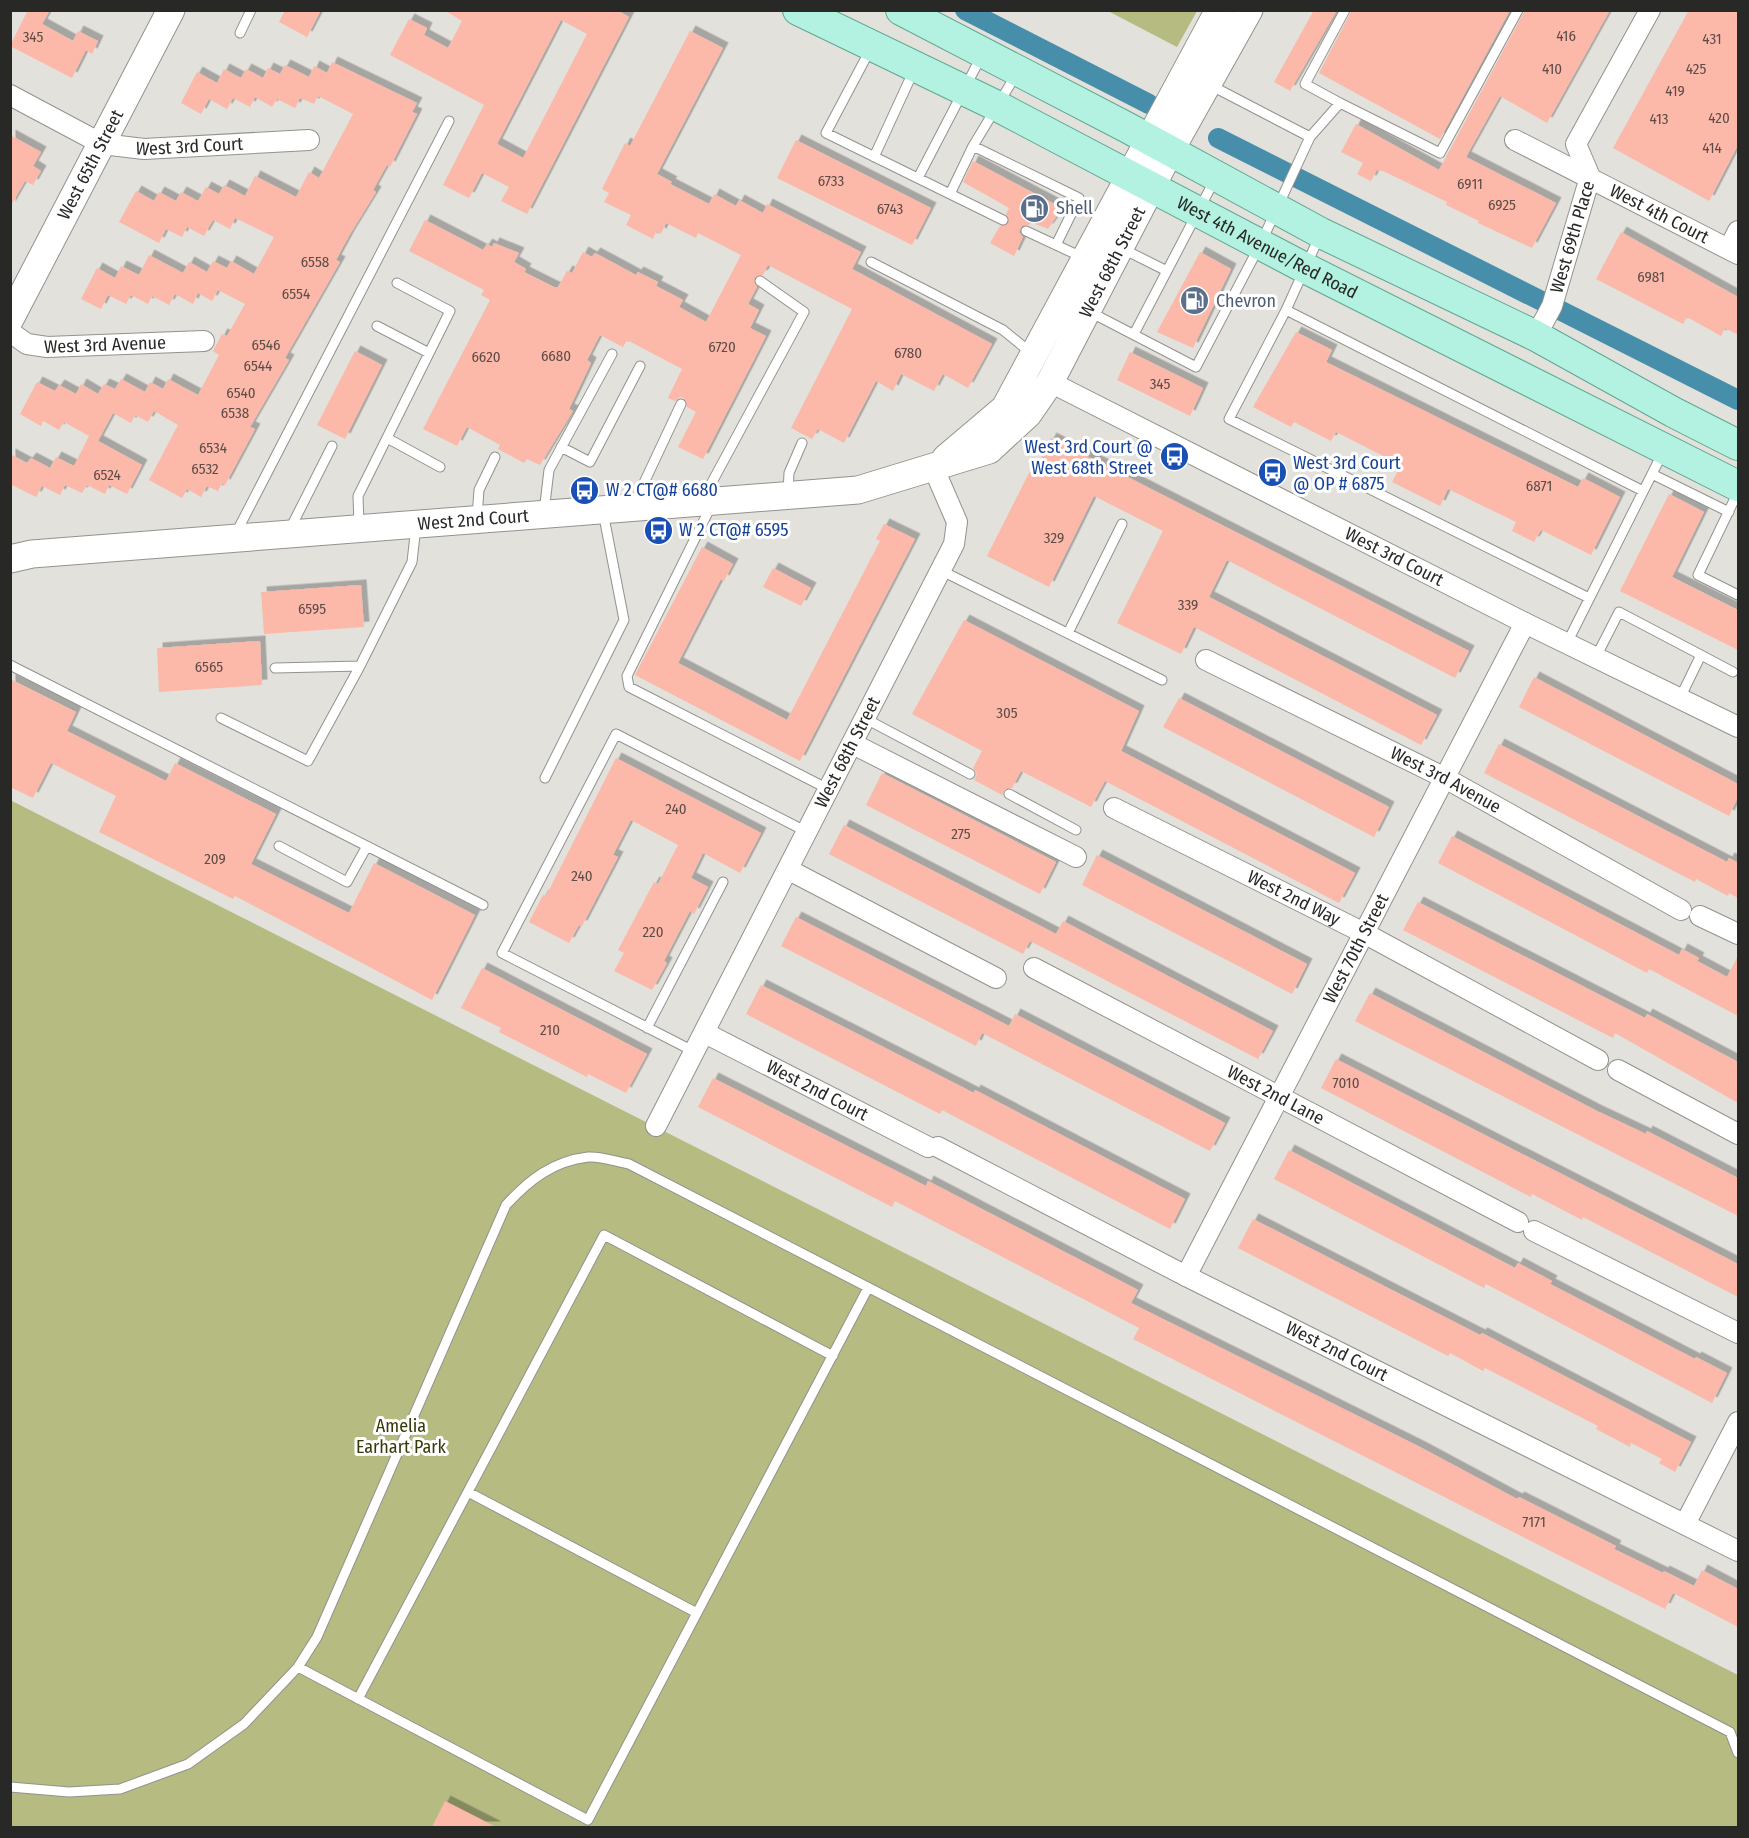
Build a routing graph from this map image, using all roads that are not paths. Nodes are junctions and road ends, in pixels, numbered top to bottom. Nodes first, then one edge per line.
1 (171, 10) edge
2 (251, 10) edge
3 (798, 10) edge
4 (901, 10) edge
5 (1219, 10) edge
6 (1249, 10) edge
7 (1345, 10) edge
8 (1518, 10) edge
9 (1650, 10) edge
10 (240, 33) dead end
11 (873, 45) junction
12 (982, 54) junction
13 (916, 65) junction
14 (1018, 72) junction
15 (1208, 84) junction
16 (964, 91) junction
17 (10, 95) edge
18 (1340, 103) junction
19 (997, 106) junction
20 (449, 121) dead end
21 (1310, 137) junction
22 (1515, 140) dead end
23 (309, 141) dead end
24 (102, 144) junction
25 (1159, 145) junction
26 (973, 146) junction
27 (874, 157) junction
28 (1217, 177) junction
29 (1590, 177) junction
30 (918, 178) junction
31 (1141, 181) junction
32 (950, 194) junction
33 (1277, 209) junction
34 (1198, 210) junction
35 (1003, 220) dead end
36 (1026, 231) dead end
37 (1738, 231) edge
38 (1321, 233) junction
39 (1056, 245) junction
40 (1260, 245) junction
41 (1120, 248) junction
42 (1734, 251) edge
43 (1085, 258) junction
44 (871, 262) dead end
45 (1305, 268) junction
46 (1167, 271) junction
47 (760, 281) dead end
48 (397, 283) dead end
49 (1086, 310) junction
50 (1286, 310) junction
51 (10, 319) edge
52 (377, 326) dead end
53 (10, 332) edge
54 (1134, 334) junction
55 (1536, 336) junction
56 (204, 341) dead end
57 (1470, 352) junction
58 (429, 353) junction
59 (612, 354) dead end
60 (1034, 356) junction
61 (640, 366) dead end
62 (1607, 375) junction
63 (1050, 382) junction
64 (681, 404) dead end
65 (387, 438) junction
66 (802, 443) dead end
67 (1738, 445) edge
68 (332, 446) dead end
69 (561, 447) junction
70 (495, 457) dead end
71 (1659, 461) junction
72 (440, 467) dead end
73 (934, 469) junction
74 (1643, 491) junction
75 (1738, 492) edge
76 (788, 496) junction
77 (1734, 499) edge
78 (708, 502) junction
79 (633, 507) junction
80 (603, 510) junction
81 (544, 514) junction
82 (477, 519) junction
83 (417, 524) junction
84 (1122, 524) dead end
85 (359, 528) junction
86 (287, 534) junction
87 (234, 538) junction
88 (10, 559) edge
89 (942, 571) junction
90 (1738, 595) edge
91 (1589, 598) junction
92 (1525, 622) junction
93 (1068, 633) junction
94 (1567, 643) junction
95 (1701, 655) junction
96 (1596, 657) junction
97 (1206, 660) dead end
98 (10, 665) edge
99 (360, 666) junction
100 (275, 668) dead end
101 (1733, 672) dead end
102 (1162, 680) dead end
103 (1680, 698) junction
104 (221, 718) dead end
105 (866, 719) junction
106 (1738, 726) edge
107 (853, 744) junction
108 (970, 774) dead end
109 (544, 778) dead end
110 (1445, 778) junction
111 (830, 790) junction
112 (1009, 794) dead end
113 (1114, 808) dead end
114 (1076, 830) dead end
115 (808, 833) junction
116 (279, 846) dead end
117 (367, 846) junction
118 (1076, 857) dead end
119 (789, 870) junction
120 (723, 882) dead end
121 (483, 905) dead end
122 (1681, 910) dead end
123 (1700, 916) dead end
124 (1364, 933) junction
125 (1738, 934) edge
126 (1034, 968) dead end
127 (996, 978) dead end
128 (646, 1028) junction
129 (705, 1033) junction
130 (695, 1053) junction
131 (1598, 1060) dead end
132 (1618, 1070) dead end
133 (1280, 1095) junction
134 (656, 1126) dead end
135 (1738, 1134) edge
136 (1186, 1276) junction
137 (868, 1288) junction
138 (1738, 1333) edge
139 (833, 1356) junction
140 (1738, 1422) edge
141 (468, 1492) junction
142 (1685, 1524) junction
143 (1738, 1551) edge
144 (697, 1613) junction
145 (298, 1667) junction
146 (358, 1699) junction
147 (1738, 1753) edge
148 (10, 1787) edge

1 - 24 main road, West 65th Street
2 - 10 lane
3 - 11 main road, West 4th Avenue/Red Road
4 - 12 main road, West 4th Avenue/Red Road
5 - 25 main road, West 68th Street
6 - 15 main road, West 68th Street
7 - 18 lane
8 - 18 lane
9 - 29 street, West 69th Place
11 - 13 main road, West 4th Avenue/Red Road
11 - 27 lane
12 - 14 main road, West 4th Avenue/Red Road
12 - 16 lane
13 - 16 main road, West 4th Avenue/Red Road
13 - 27 lane
14 - 19 lane
14 - 25 main road, West 4th Avenue/Red Road
15 - 21 lane
15 - 25 main road, West 68th Street
16 - 19 main road, West 4th Avenue/Red Road
16 - 30 lane
17 - 24 street, West 3rd Court
18 - 21 lane
19 - 26 lane
19 - 31 main road, West 4th Avenue/Red Road
20 - 87 lane
21 - 33 lane
22 - 29 street, West 4th Court
23 - 24 street, West 3rd Court
24 - 51 main road, West 65th Street
25 - 28 main road, West 4th Avenue/Red Road
25 - 31 main road, West 68th Street
26 - 32 lane
26 - 39 lane
27 - 30 lane
28 - 33 main road, West 4th Avenue/Red Road
28 - 34 lane
29 - 42 street, West 4th Court
29 - 55 street, West 69th Place
30 - 32 lane
31 - 34 main road, West 4th Avenue/Red Road
31 - 41 main road, West 68th Street
31 - 43 main road, West 68th Street
32 - 35 lane
33 - 38 main road, West 4th Avenue/Red Road
33 - 40 lane
34 - 40 main road, West 4th Avenue/Red Road
34 - 46 lane
36 - 39 lane
37 - 42 street
38 - 45 lane
38 - 55 main road, West 4th Avenue/Red Road
39 - 43 lane
40 - 45 main road, West 4th Avenue/Red Road
40 - 54 lane
41 - 46 lane
41 - 49 main road, West 68th Street
43 - 60 main road, West 68th Street
44 - 60 lane
45 - 50 lane
45 - 57 main road, West 4th Avenue/Red Road
46 - 54 lane
47 - 78 lane
48 - 58 lane
49 - 54 lane
49 - 63 main road, West 68th Street
50 - 74 lane
50 - 91 lane
52 - 58 lane
53 - 56 street, West 3rd Avenue
55 - 62 main road, West 4th Avenue/Red Road
57 - 62 main road
57 - 71 main road, West 4th Avenue/Red Road
58 - 65 lane
59 - 69 lane
60 - 73 main road, West 68th Street
61 - 69 lane
62 - 67 main road, West 4th Avenue/Red Road
63 - 73 main road, West 68th Street
63 - 92 street, West 3rd Court
64 - 79 lane
65 - 72 lane
65 - 85 lane
66 - 76 lane
68 - 86 lane
69 - 81 lane
70 - 82 lane
71 - 74 lane
71 - 77 main road, West 4th Avenue/Red Road
73 - 76 main road, West 2nd Court
73 - 89 street, West 68th Street
74 - 91 lane
75 - 77 lane
76 - 78 main road, West 2nd Court
77 - 90 lane
78 - 79 main road, West 2nd Court
78 - 111 lane
79 - 80 main road, West 2nd Court
80 - 81 main road, West 2nd Court
80 - 109 lane
81 - 82 main road, West 2nd Court
82 - 83 main road, West 2nd Court
83 - 85 main road, West 2nd Court
83 - 99 lane
84 - 93 lane
85 - 86 main road, West 2nd Court
86 - 87 main road, West 2nd Court
87 - 88 main road, West 2nd Court
89 - 93 lane
89 - 105 street, West 68th Street
91 - 94 lane
92 - 94 street, West 3rd Court
92 - 110 street, West 70th Street
93 - 102 lane
94 - 96 street, West 3rd Court
95 - 96 lane
95 - 101 lane
95 - 103 lane
96 - 103 street, West 3rd Court
97 - 110 street, West 3rd Avenue
98 - 117 lane
99 - 100 lane
99 - 104 lane
103 - 106 street, West 3rd Court
105 - 107 street, West 68th Street
105 - 108 lane
107 - 111 street, West 68th Street
107 - 118 street
110 - 122 street, West 3rd Avenue
110 - 124 street, West 70th Street
111 - 115 street, West 68th Street
112 - 114 lane
113 - 124 street, West 2nd Way
115 - 119 street, West 68th Street
115 - 128 lane
116 - 117 lane
117 - 121 lane
119 - 127 street
119 - 129 street, West 68th Street
120 - 128 lane
123 - 125 street
124 - 131 street, West 2nd Way
124 - 133 street, West 70th Street
126 - 133 street, West 2nd Lane
128 - 130 lane
129 - 130 street, West 68th Street
129 - 136 street, West 2nd Court
130 - 134 street, West 68th Street
132 - 135 street
133 - 136 street, West 70th Street
133 - 138 street, West 2nd Lane
136 - 142 street, West 2nd Court
137 - 139 lane
137 - 145 lane
137 - 147 lane
139 - 141 lane
139 - 144 lane
140 - 142 street
141 - 144 lane
141 - 146 lane
142 - 143 street, West 2nd Court
144 - 146 lane
145 - 146 lane
145 - 148 lane

